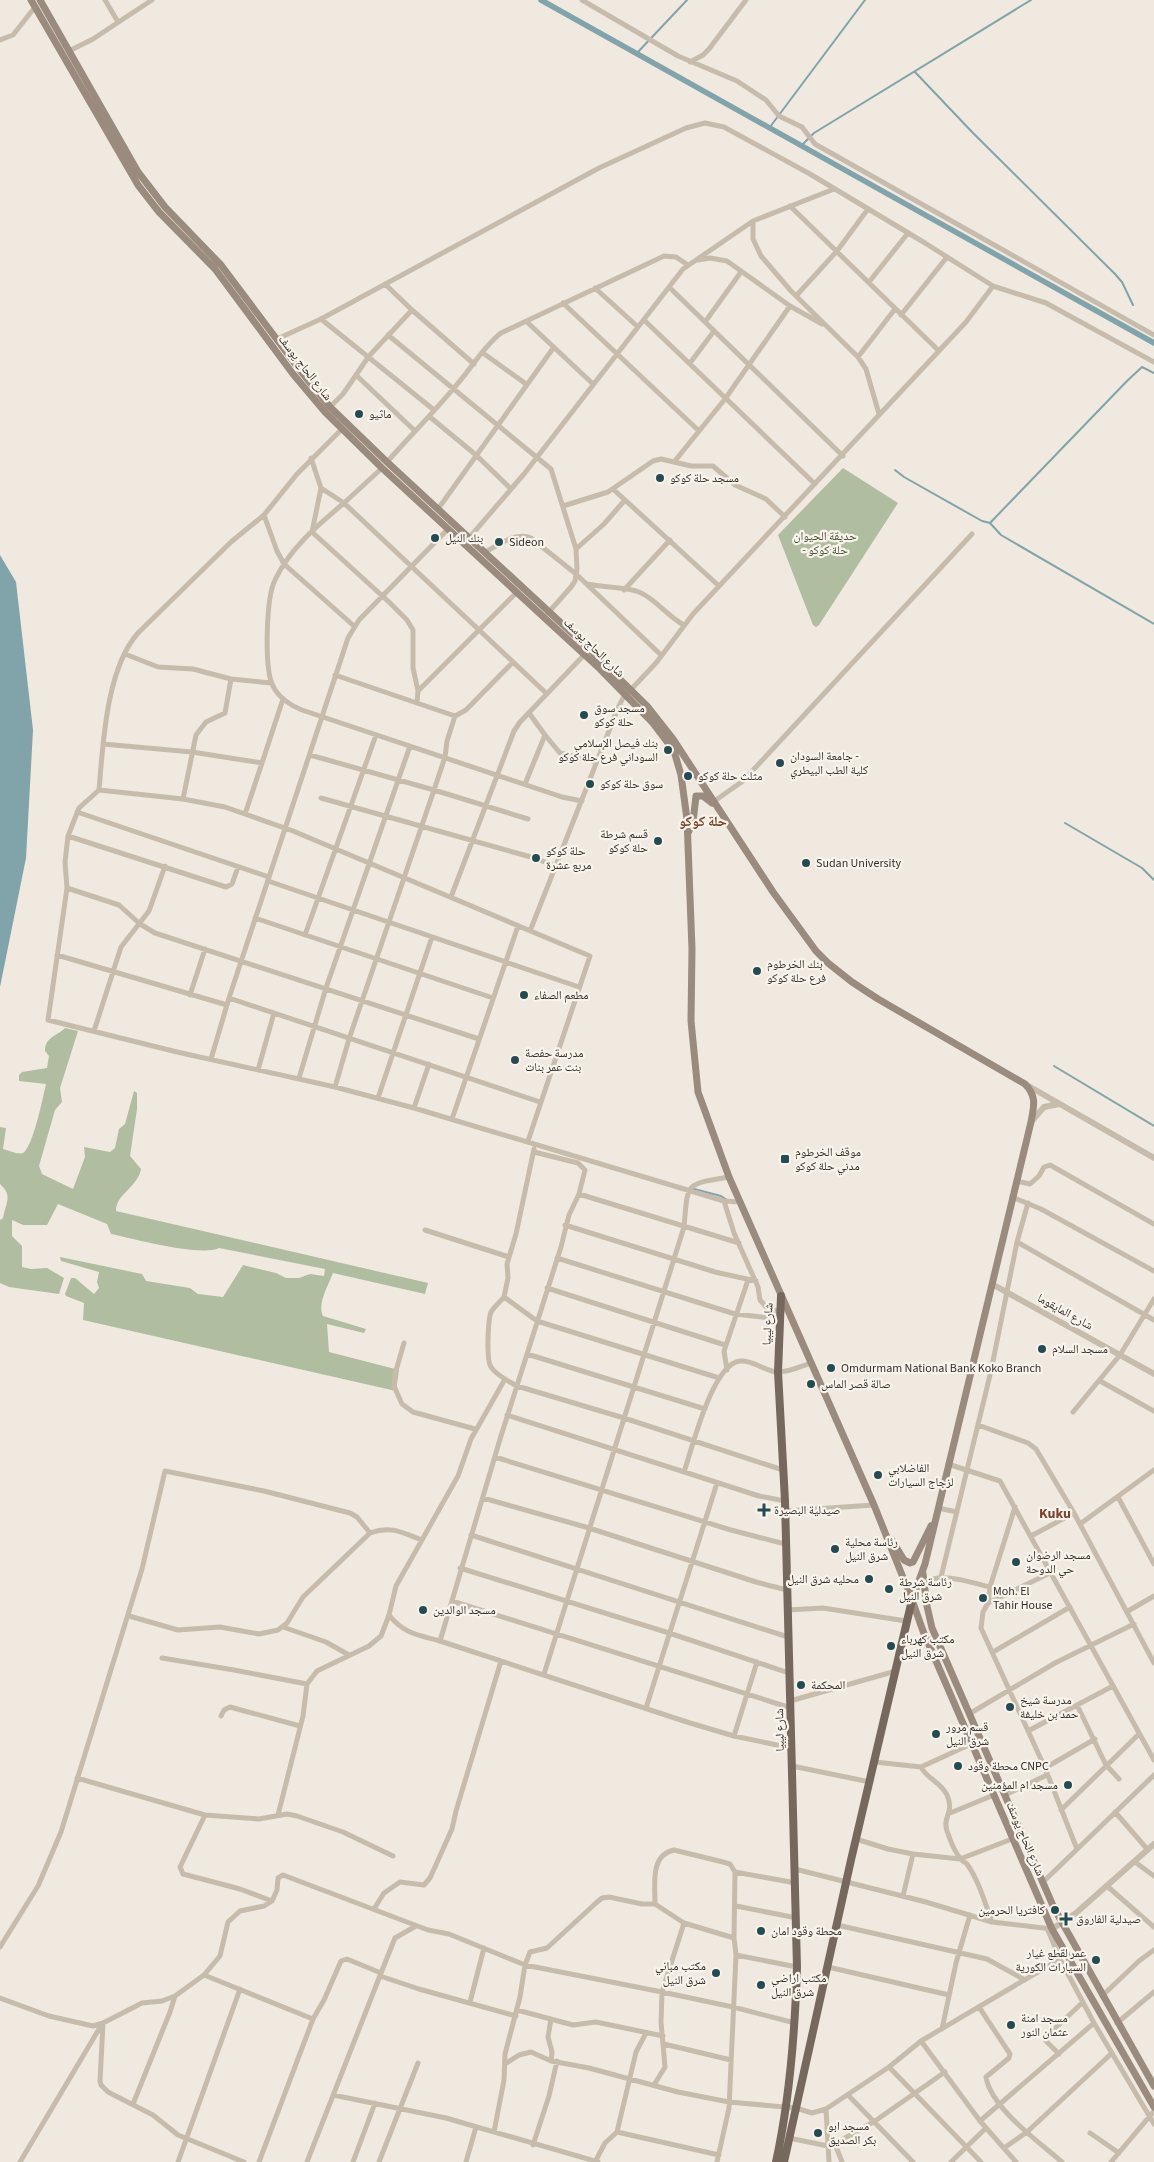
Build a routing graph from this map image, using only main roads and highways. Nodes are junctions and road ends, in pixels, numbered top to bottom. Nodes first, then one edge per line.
1 (40, 0) edge
2 (33, 3) edge
3 (384, 465) junction
4 (546, 614) junction
5 (629, 692) junction
6 (716, 805) junction
7 (688, 834) junction
8 (781, 1296) junction
9 (936, 1517) junction
10 (882, 1525) junction
11 (922, 1572) junction
12 (912, 1600) junction
13 (1153, 2081) edge
14 (1154, 2109) edge
15 (776, 2162) edge
16 (784, 2162) edge

1 - 3 main road, شارع الحاج يوسف
2 - 3 main road, شارع الحاج يوسف
3 - 4 main road, شارع الحاج يوسف
3 - 4 main road, شارع الحاج يوسف
4 - 5 main road, شارع الحاج يوسف
4 - 5 main road, شارع الحاج يوسف
5 - 6 main road
5 - 7 main road
6 - 7 main road
6 - 9 main road
7 - 8 main road
8 - 10 main road
8 - 15 main road, شارع ليبيا
9 - 10 main road
9 - 11 main road
10 - 12 main road, شارع الحاج يوسف
11 - 12 main road
11 - 13 main road, شارع الحاج يوسف
12 - 14 main road, شارع الحاج يوسف
12 - 16 main road

